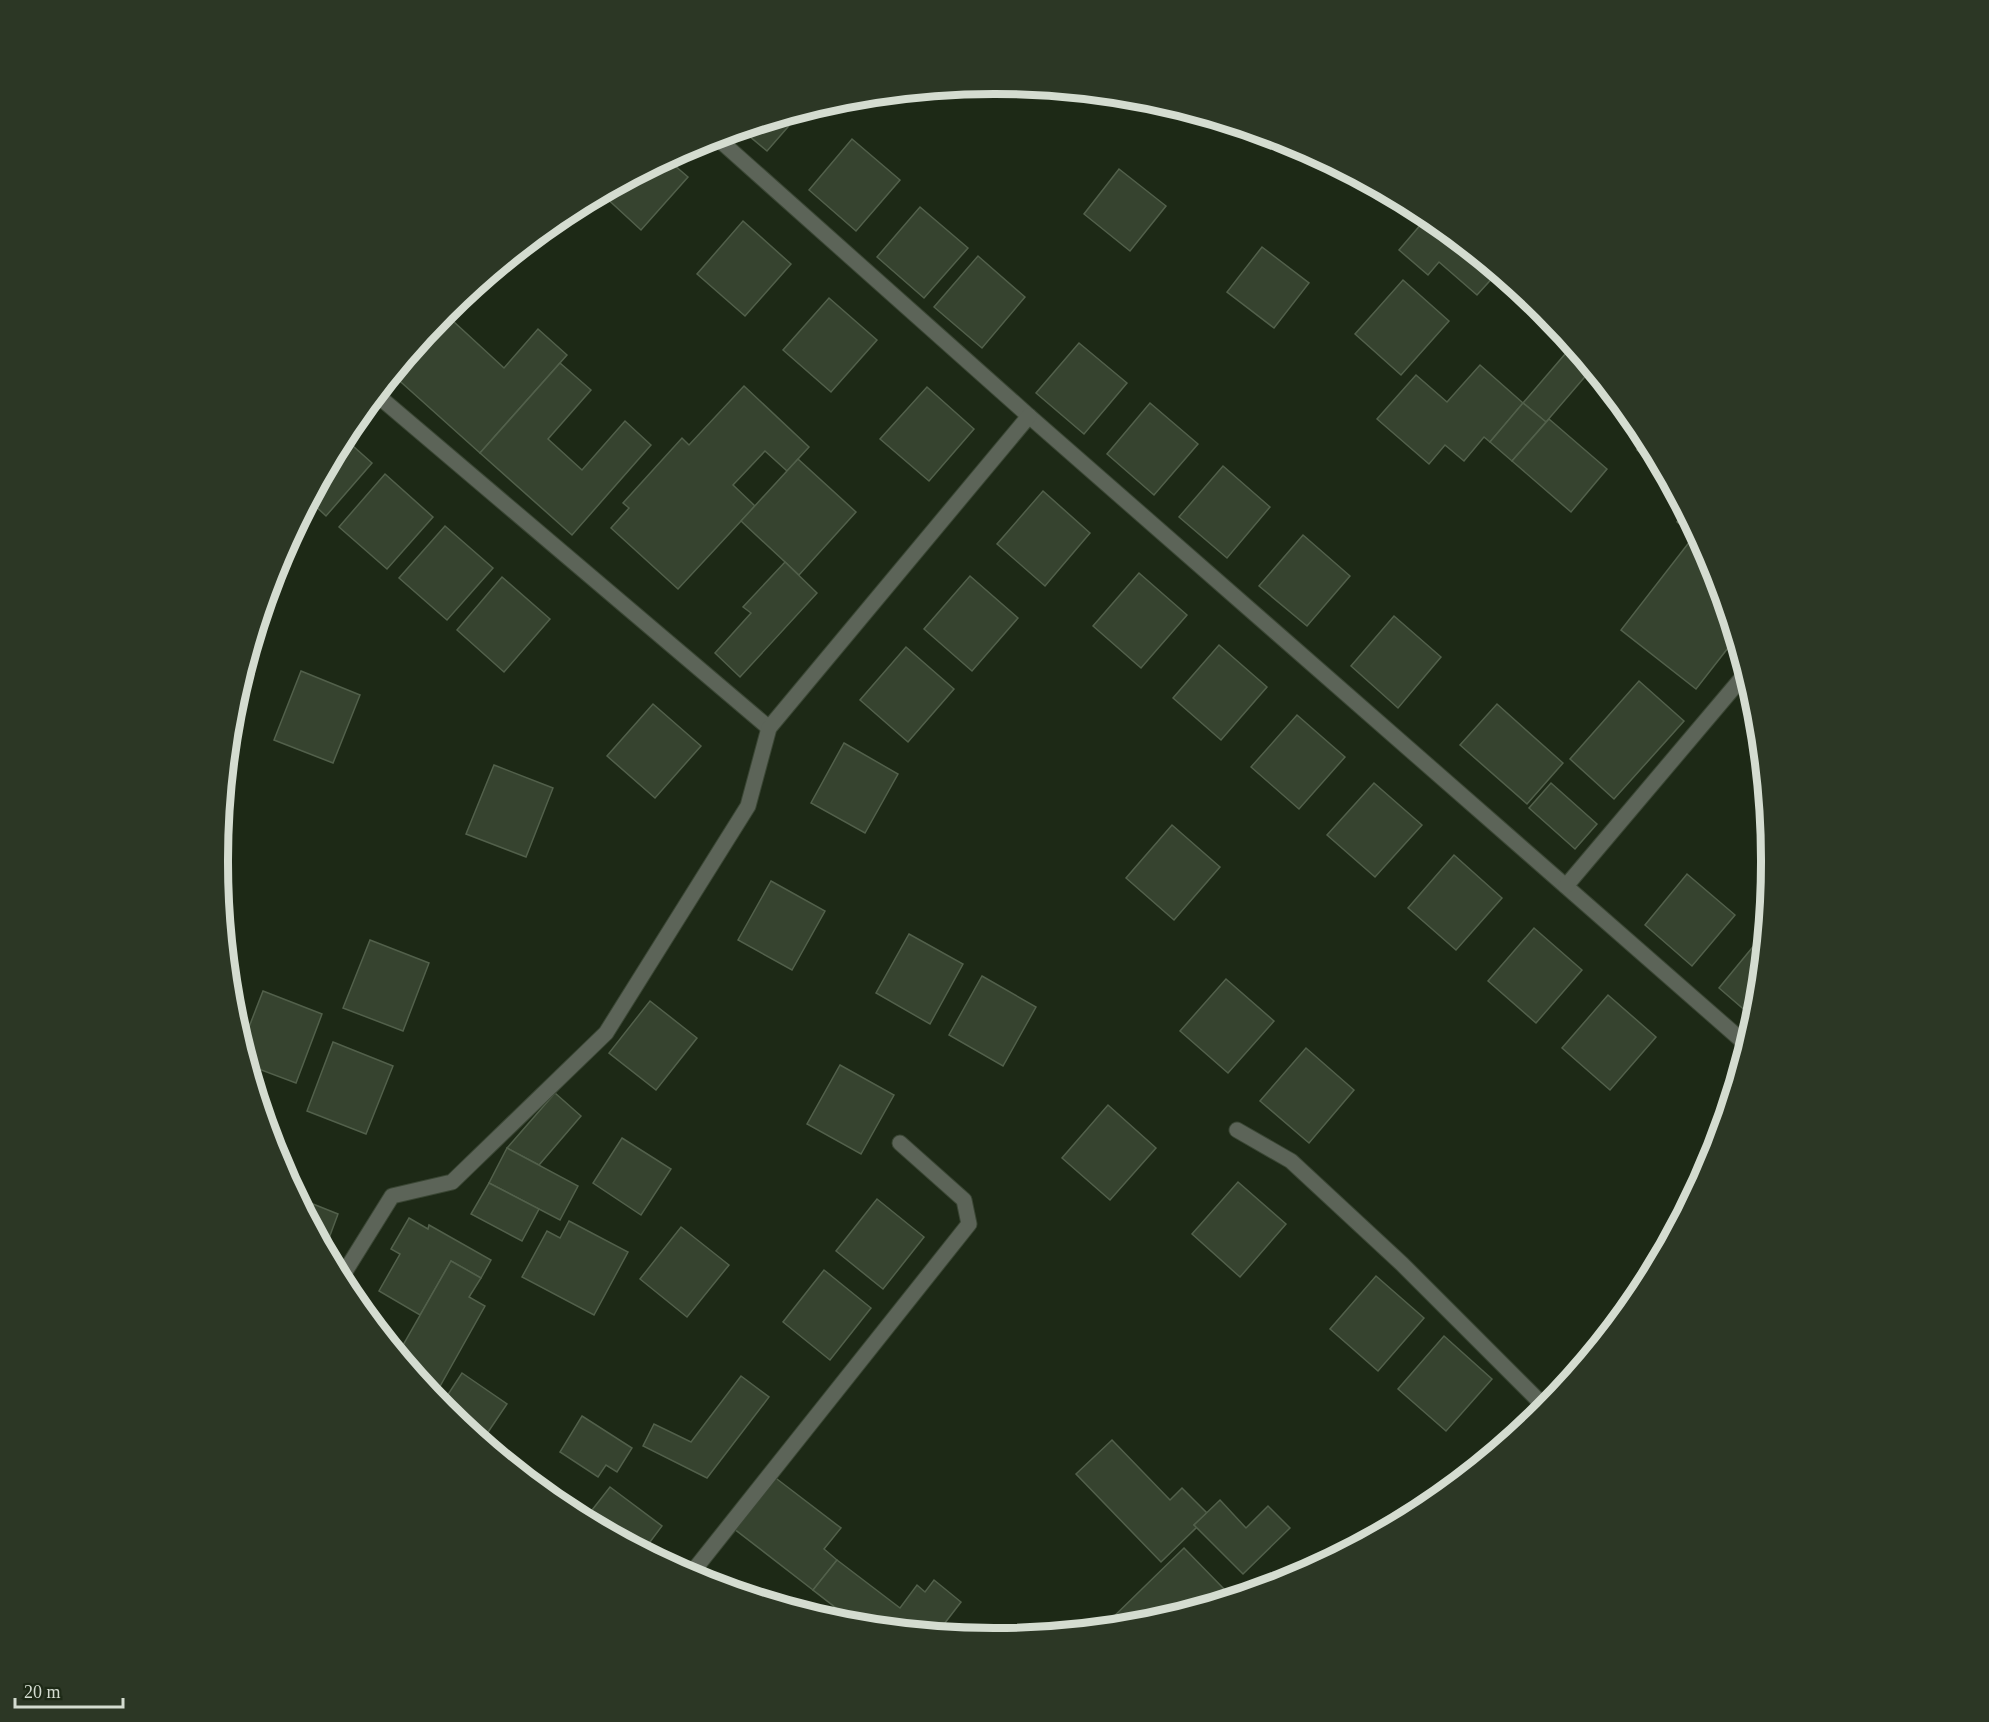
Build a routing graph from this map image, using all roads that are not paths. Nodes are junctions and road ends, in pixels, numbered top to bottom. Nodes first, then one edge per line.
1 (723, 144) edge
2 (382, 400) edge
3 (1029, 416) junction
4 (1739, 681) edge
5 (769, 728) junction
6 (1566, 886) junction
7 (1740, 1038) edge
8 (1237, 1130) dead end
9 (900, 1143) dead end
10 (346, 1269) edge
11 (1538, 1400) edge
12 (696, 1567) edge

1 - 3 street
2 - 5 street
3 - 5 street
3 - 6 street
4 - 6 street
5 - 10 street
6 - 7 street
8 - 11 street
9 - 12 street

